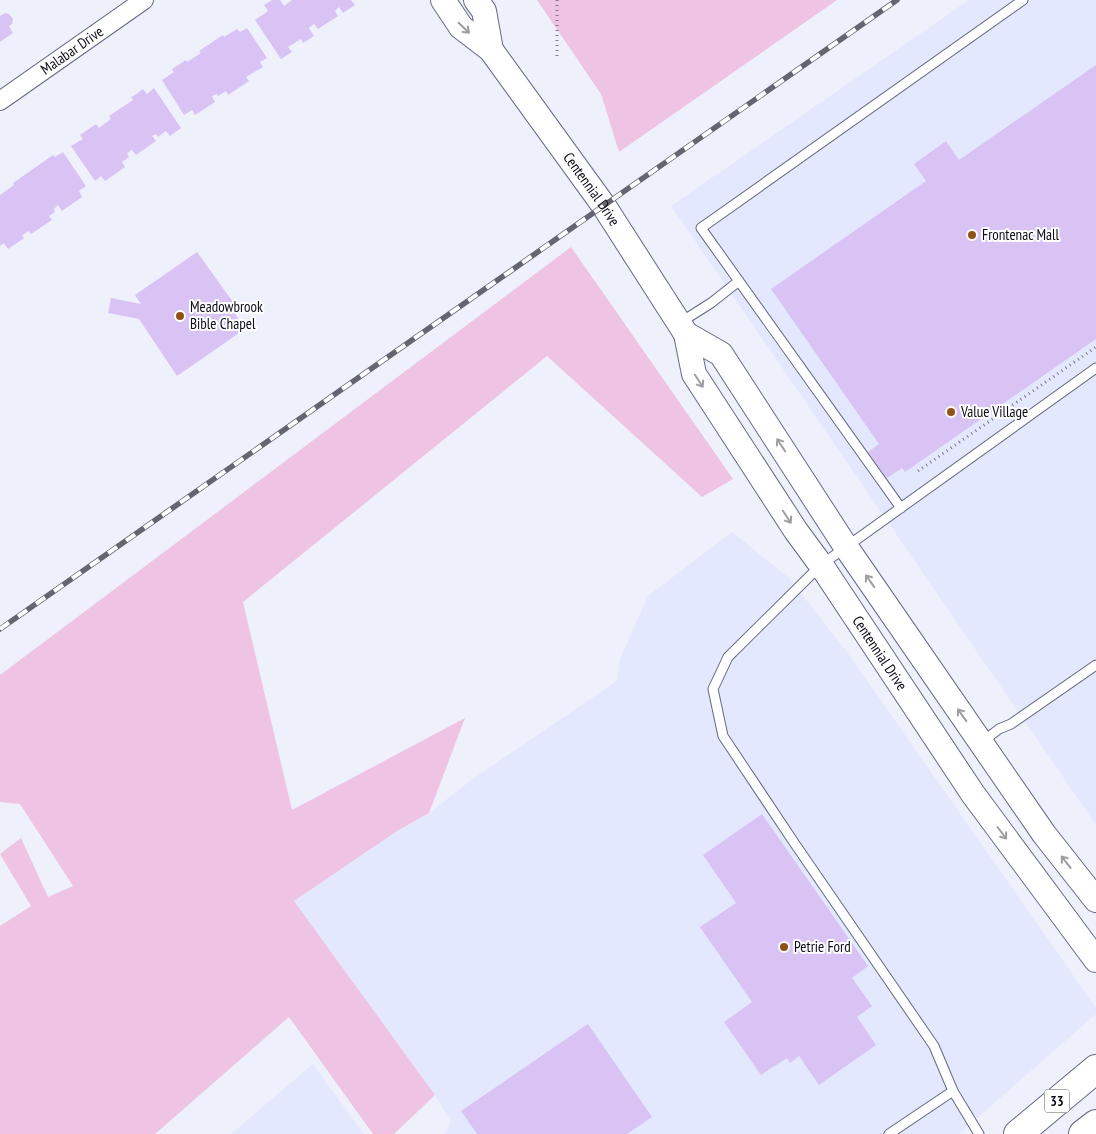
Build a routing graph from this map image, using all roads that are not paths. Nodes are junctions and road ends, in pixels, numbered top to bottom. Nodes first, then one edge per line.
1 (144, 0) edge
2 (443, 0) edge
3 (476, 0) edge
4 (1023, 0) edge
5 (490, 50) junction
6 (0, 101) edge
7 (739, 281) junction
8 (682, 329) junction
9 (1096, 368) edge
10 (901, 508) junction
11 (846, 547) junction
12 (821, 565) junction
13 (1096, 665) edge
14 (981, 743) junction
15 (1096, 900) edge
16 (1096, 960) edge
17 (1096, 1069) edge
18 (953, 1091) junction
19 (1096, 1124) edge
20 (889, 1134) edge
21 (979, 1134) edge
22 (1018, 1134) edge
23 (1083, 1134) edge

1 - 6 street, Malabar Drive
2 -> 5 main road, Centennial Drive
3 - 5 main road, Centennial Drive
4 - 7 lane
5 - 8 main road, Centennial Drive
7 - 8 lane
7 - 10 lane
11 -> 8 main road, Centennial Drive
8 -> 12 main road, Centennial Drive
9 - 10 lane
10 - 11 lane
11 - 12 lane
14 -> 11 main road, Centennial Drive
12 -> 16 main road, Centennial Drive
12 - 18 lane
13 - 14 lane
15 -> 14 main road, Centennial Drive
17 - 22 main road, 33
18 - 20 lane
18 - 21 lane
19 - 23 main road

